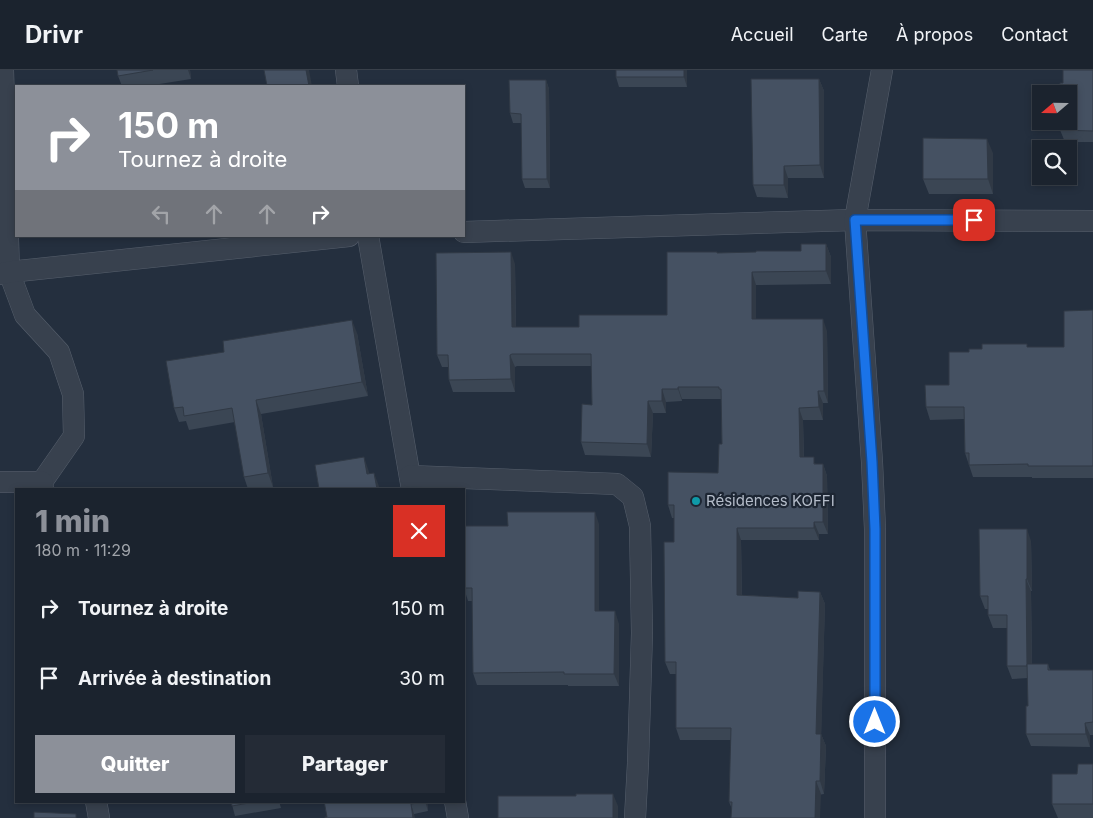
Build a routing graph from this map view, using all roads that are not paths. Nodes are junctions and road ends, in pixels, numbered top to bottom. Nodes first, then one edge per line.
1 (3, 70) edge
2 (346, 70) edge
3 (882, 70) edge
4 (348, 85) edge
5 (855, 220) junction
6 (1093, 220) edge
7 (465, 232) edge
8 (340, 237) edge
9 (368, 237) edge
10 (4, 273) edge
11 (0, 482) edge
12 (411, 482) edge
13 (42, 486) edge
14 (96, 803) edge
15 (455, 803) edge
16 (99, 818) edge
17 (458, 818) edge
18 (635, 818) edge
19 (875, 818) edge

1 - 10 street
2 - 4 street
3 - 5 street
5 - 6 street
5 - 7 street
5 - 19 street
8 - 10 street
9 - 12 street
10 - 13 street
11 - 13 street
12 - 18 street
14 - 16 street
15 - 17 street

